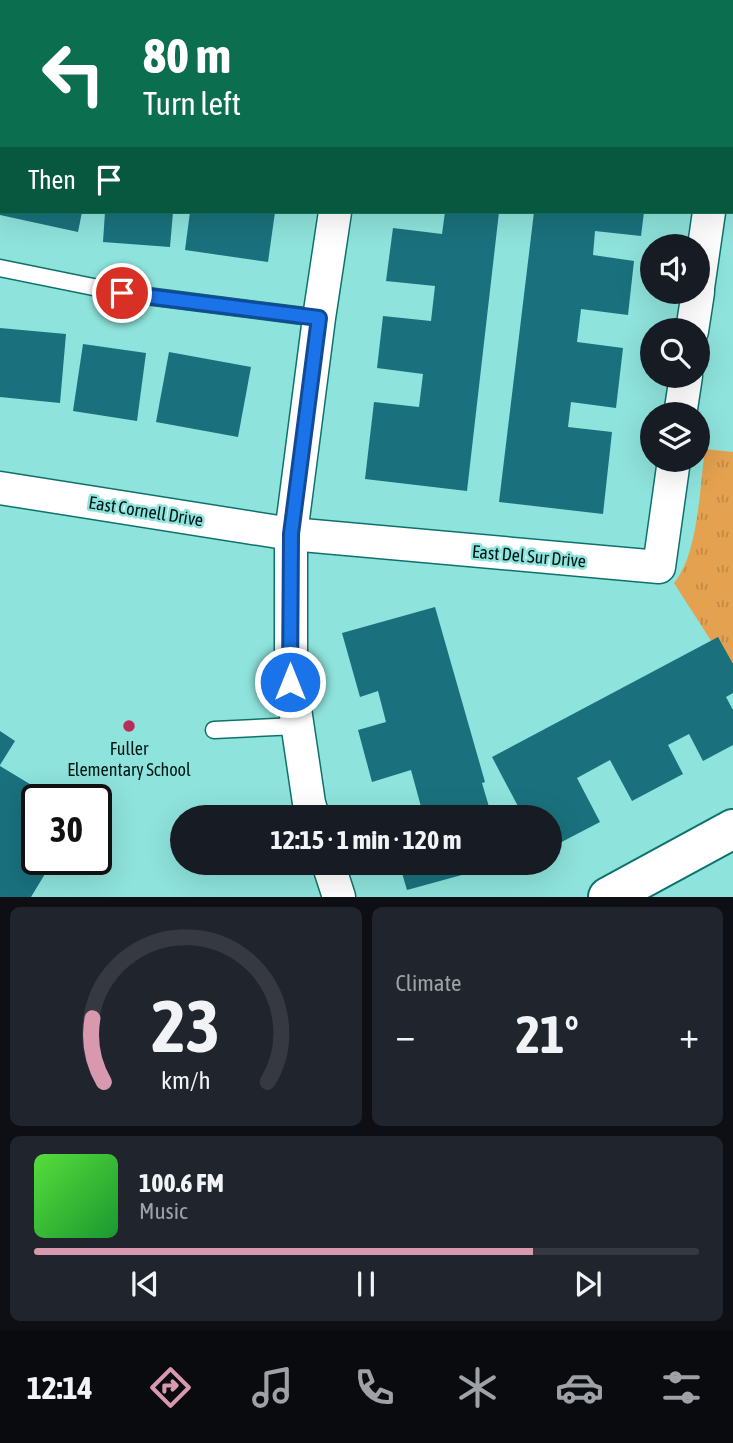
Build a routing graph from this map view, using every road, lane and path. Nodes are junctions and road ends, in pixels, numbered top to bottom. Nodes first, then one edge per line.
1 (335, 214) edge
2 (709, 214) edge
3 (706, 234) edge
4 (0, 268) edge
5 (319, 318) junction
6 (672, 472) edge
7 (0, 488) edge
8 (291, 534) junction
9 (297, 726) junction
10 (214, 730) dead end
11 (310, 805) edge
12 (733, 829) edge
13 (332, 875) edge
14 (339, 897) edge
15 (608, 897) edge

1 - 5 street
2 - 3 street
4 - 5 lane
5 - 8 street
6 - 8 street, East Del Sur Drive
7 - 8 street, East Cornell Drive
8 - 9 street
9 - 10 lane
9 - 11 street
12 - 15 street
13 - 14 street

